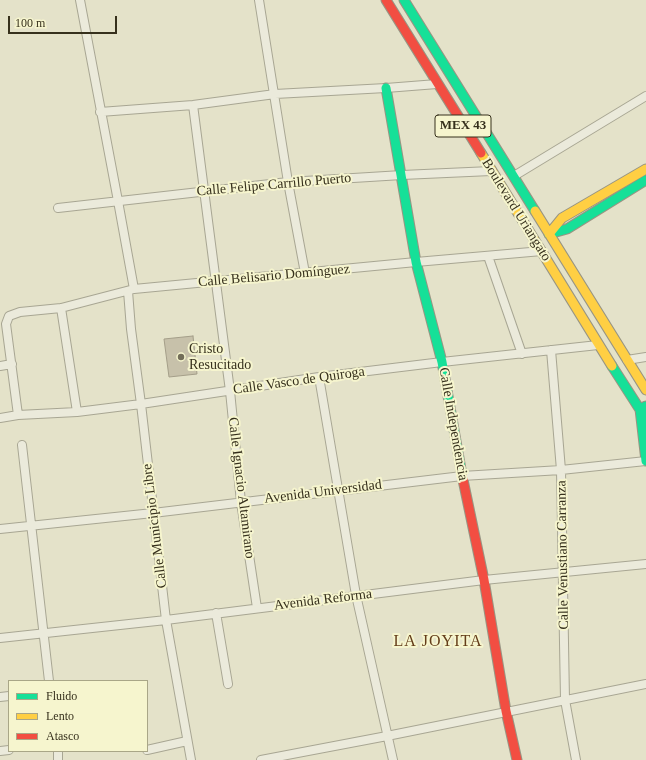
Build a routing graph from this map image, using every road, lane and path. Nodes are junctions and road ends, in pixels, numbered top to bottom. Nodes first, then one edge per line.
1 (80, 0) edge
2 (259, 0) edge
3 (386, 0) edge
4 (404, 0) edge
5 (437, 84) junction
6 (386, 88) junction
7 (275, 94) junction
8 (646, 96) edge
9 (193, 105) junction
10 (100, 112) junction
11 (646, 169) edge
12 (491, 171) junction
13 (402, 175) junction
14 (514, 176) junction
15 (646, 180) edge
16 (288, 182) junction
17 (205, 191) junction
18 (118, 201) junction
19 (58, 208) dead end
20 (527, 227) junction
21 (549, 234) junction
22 (542, 251) junction
23 (488, 256) junction
24 (416, 262) junction
25 (305, 273) junction
26 (215, 281) junction
27 (131, 290) junction
28 (61, 308) junction
29 (598, 345) junction
30 (551, 350) junction
31 (522, 354) junction
32 (646, 357) edge
33 (627, 360) junction
34 (442, 362) junction
35 (12, 364) junction
36 (0, 366) edge
37 (319, 377) junction
38 (646, 390) edge
39 (230, 391) junction
40 (141, 404) junction
41 (643, 408) edge
42 (77, 412) junction
43 (18, 415) junction
44 (0, 418) edge
45 (646, 419) edge
46 (22, 446) dead end
47 (646, 461) edge
48 (561, 470) junction
49 (462, 476) junction
50 (337, 490) junction
51 (241, 502) junction
52 (153, 513) junction
53 (32, 525) junction
54 (0, 528) edge
55 (646, 564) edge
56 (562, 572) junction
57 (484, 580) junction
58 (356, 595) junction
59 (257, 608) junction
60 (216, 614) junction
61 (166, 620) junction
62 (44, 632) junction
63 (0, 638) edge
64 (50, 680) edge
65 (228, 684) dead end
66 (646, 684) edge
67 (565, 700) junction
68 (506, 711) junction
69 (387, 736) junction
70 (187, 741) junction
71 (148, 750) edge
72 (191, 760) edge
73 (261, 760) edge
74 (393, 760) edge
75 (517, 760) edge
76 (576, 760) edge

1 - 10 street, Calle Municipio Libre
2 - 7 street
3 - 5 main road, Boulevard Uriangato / MEX 43
4 - 14 main road, Boulevard Uriangato / MEX 43
5 - 6 street
5 - 12 main road, Boulevard Uriangato / MEX 43
6 - 7 street
6 - 13 main road, Calle Independencia
7 - 9 street
7 - 16 street
8 - 14 street
9 - 10 street
9 - 17 street, Calle Ignacio Altamirano
10 - 18 street, Calle Municipio Libre
11 - 21 main road
12 - 13 street, Calle Felipe Carrillo Puerto
12 - 20 main road, Boulevard Uriangato / MEX 43
13 - 16 street, Calle Felipe Carrillo Puerto
13 - 24 main road, Calle Independencia
14 - 21 main road, Boulevard Uriangato / MEX 43
15 - 21 main road
16 - 17 street, Calle Felipe Carrillo Puerto
16 - 25 street
17 - 18 street, Calle Felipe Carrillo Puerto
17 - 26 street, Calle Ignacio Altamirano
18 - 19 street, Calle Felipe Carrillo Puerto
18 - 27 street, Calle Municipio Libre
20 - 21 main road
20 - 22 main road, Boulevard Uriangato / MEX 43
21 - 22 main road
21 - 33 main road, Boulevard Uriangato / MEX 43
22 - 23 street, Calle Belisario Domínguez
22 - 29 main road, Boulevard Uriangato / MEX 43
23 - 24 street, Calle Belisario Domínguez
23 - 31 street
24 - 25 street, Calle Belisario Domínguez
24 - 34 main road, Calle Independencia
25 - 26 street, Calle Belisario Domínguez
26 - 27 street, Calle Belisario Domínguez
26 - 39 street, Calle Ignacio Altamirano
27 - 28 street, Calle Belisario Domínguez
27 - 40 street, Calle Municipio Libre
28 - 35 street, Calle Belisario Domínguez
28 - 42 street
29 - 30 street, Calle Vasco de Quiroga
29 - 41 main road, Boulevard Uriangato / MEX 43
30 - 31 street, Calle Vasco de Quiroga
30 - 48 street, Calle Venustiano Carranza
31 - 34 street, Calle Vasco de Quiroga
32 - 33 street
33 - 38 main road, Boulevard Uriangato / MEX 43
34 - 37 street, Calle Vasco de Quiroga
34 - 49 main road, Calle Independencia
35 - 36 street
35 - 43 street
37 - 39 street, Calle Vasco de Quiroga
37 - 50 street
39 - 40 street, Calle Vasco de Quiroga
39 - 51 street, Calle Ignacio Altamirano
40 - 42 street, Calle Vasco de Quiroga
40 - 52 street, Calle Municipio Libre
41 - 45 main road, Boulevard Uriangato / MEX 43
41 - 47 main road
42 - 43 street, Calle Vasco de Quiroga
43 - 44 street, Calle Vasco de Quiroga
46 - 53 street
47 - 48 street, Avenida Universidad
48 - 49 street, Avenida Universidad
48 - 56 street, Calle Venustiano Carranza
49 - 50 street, Avenida Universidad
49 - 57 main road, Calle Independencia
50 - 51 street, Avenida Universidad
50 - 58 street
51 - 52 street, Avenida Universidad
51 - 59 street, Calle Ignacio Altamirano
52 - 53 street, Avenida Universidad
52 - 61 street, Calle Municipio Libre
53 - 54 street, Avenida Universidad
53 - 62 street
55 - 56 street, Avenida Reforma
56 - 57 street, Avenida Reforma
56 - 67 street, Calle Venustiano Carranza
57 - 58 street, Avenida Reforma
57 - 68 main road, Calle Independencia
58 - 59 street, Avenida Reforma
58 - 69 street
59 - 60 street, Avenida Reforma
60 - 61 street, Avenida Reforma
60 - 65 street
61 - 62 street, Avenida Reforma
61 - 70 street, Calle Municipio Libre
62 - 63 street, Avenida Reforma
62 - 64 street
66 - 67 street
67 - 68 street
67 - 76 street, Calle Venustiano Carranza
68 - 69 street
68 - 75 main road, Calle Independencia
69 - 73 street
69 - 74 street
70 - 71 street
70 - 72 street, Calle Municipio Libre

